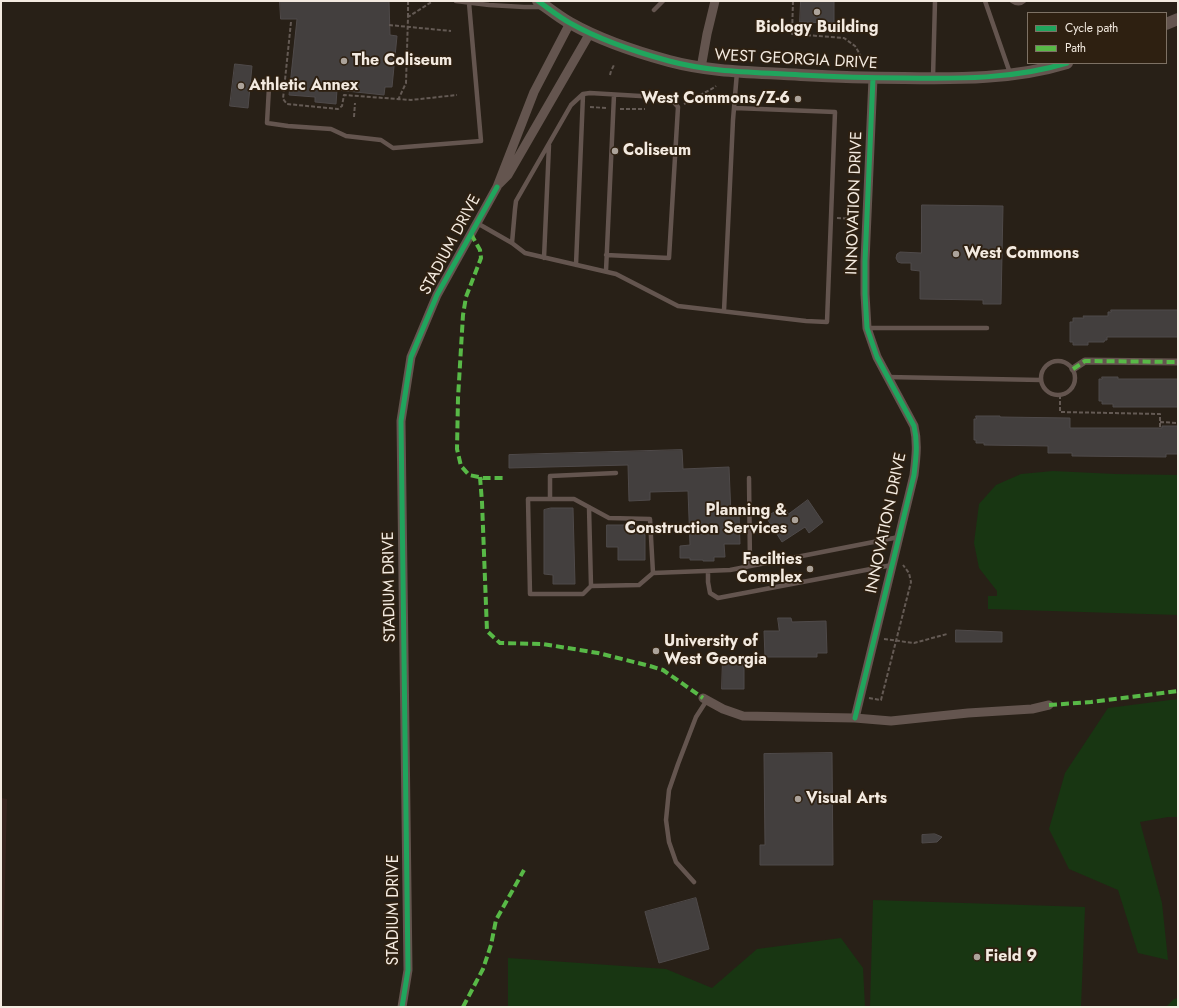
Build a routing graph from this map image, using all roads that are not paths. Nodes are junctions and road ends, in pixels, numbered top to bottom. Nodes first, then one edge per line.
1 (456, 1) edge
2 (663, 1) edge
3 (715, 1) edge
4 (935, 1) edge
5 (985, 1) edge
6 (1012, 1) edge
7 (1024, 1) edge
8 (469, 3) junction
9 (542, 4) edge
10 (654, 10) dead end
11 (1178, 19) edge
12 (570, 23) junction
13 (1167, 24) edge
14 (590, 33) junction
15 (1063, 64) edge
16 (701, 68) junction
17 (737, 72) junction
18 (1011, 75) junction
19 (873, 78) junction
20 (933, 79) junction
21 (269, 87) dead end
22 (583, 94) junction
23 (614, 95) junction
24 (735, 108) junction
25 (550, 144) junction
26 (497, 187) junction
27 (477, 223) junction
28 (512, 243) junction
29 (606, 255) junction
30 (544, 258) junction
31 (576, 265) junction
32 (606, 271) junction
33 (724, 311) junction
34 (867, 328) junction
35 (987, 328) dead end
36 (1178, 362) edge
37 (1073, 369) junction
38 (887, 377) junction
39 (1041, 380) junction
40 (616, 473) dead end
41 (749, 478) dead end
42 (550, 499) junction
43 (589, 507) junction
44 (899, 537) junction
45 (896, 564) junction
46 (750, 566) junction
47 (708, 571) junction
48 (653, 573) junction
49 (591, 586) junction
50 (705, 699) joint
51 (1049, 705) dead end
52 (855, 718) junction
53 (694, 882) dead end
54 (402, 1007) edge

1 - 8 lane
2 - 10 lane
3 - 16 street
4 - 20 lane
5 - 18 lane
6 - 7 lane
8 - 9 lane
8 - 21 lane
9 - 12 street, WEST GEORGIA DRIVE
11 - 13 street
12 - 14 street, WEST GEORGIA DRIVE
12 - 26 street, STADIUM DRIVE
14 - 16 street, WEST GEORGIA DRIVE
14 - 26 street, STADIUM DRIVE
15 - 18 street, WEST GEORGIA DRIVE
16 - 17 street, WEST GEORGIA DRIVE
17 - 19 street, WEST GEORGIA DRIVE
17 - 24 lane
18 - 20 street, WEST GEORGIA DRIVE
19 - 20 street, WEST GEORGIA DRIVE
19 - 34 street, INNOVATION DRIVE
22 - 23 lane
22 - 25 lane
22 - 31 lane
23 - 29 lane
23 - 29 lane
24 - 33 lane
24 - 33 lane
25 - 28 lane
25 - 30 lane
26 - 27 street, STADIUM DRIVE
27 - 28 lane
27 - 54 street, STADIUM DRIVE
28 - 30 lane
29 - 32 lane
30 - 31 lane
31 - 32 lane
32 - 33 lane
34 - 35 lane
34 - 38 street, INNOVATION DRIVE
36 - 37 street
37 - 39 lane
37 - 39 lane
38 - 39 lane
38 - 44 street, INNOVATION DRIVE
40 - 42 lane
41 - 46 lane
42 - 43 lane
42 - 49 lane
43 - 48 lane
43 - 49 lane
44 - 45 street, INNOVATION DRIVE
44 - 46 lane
45 - 47 lane
45 - 52 street, INNOVATION DRIVE
46 - 47 lane
47 - 48 lane
48 - 49 lane
50 - 52 street
50 - 53 lane
51 - 52 street

